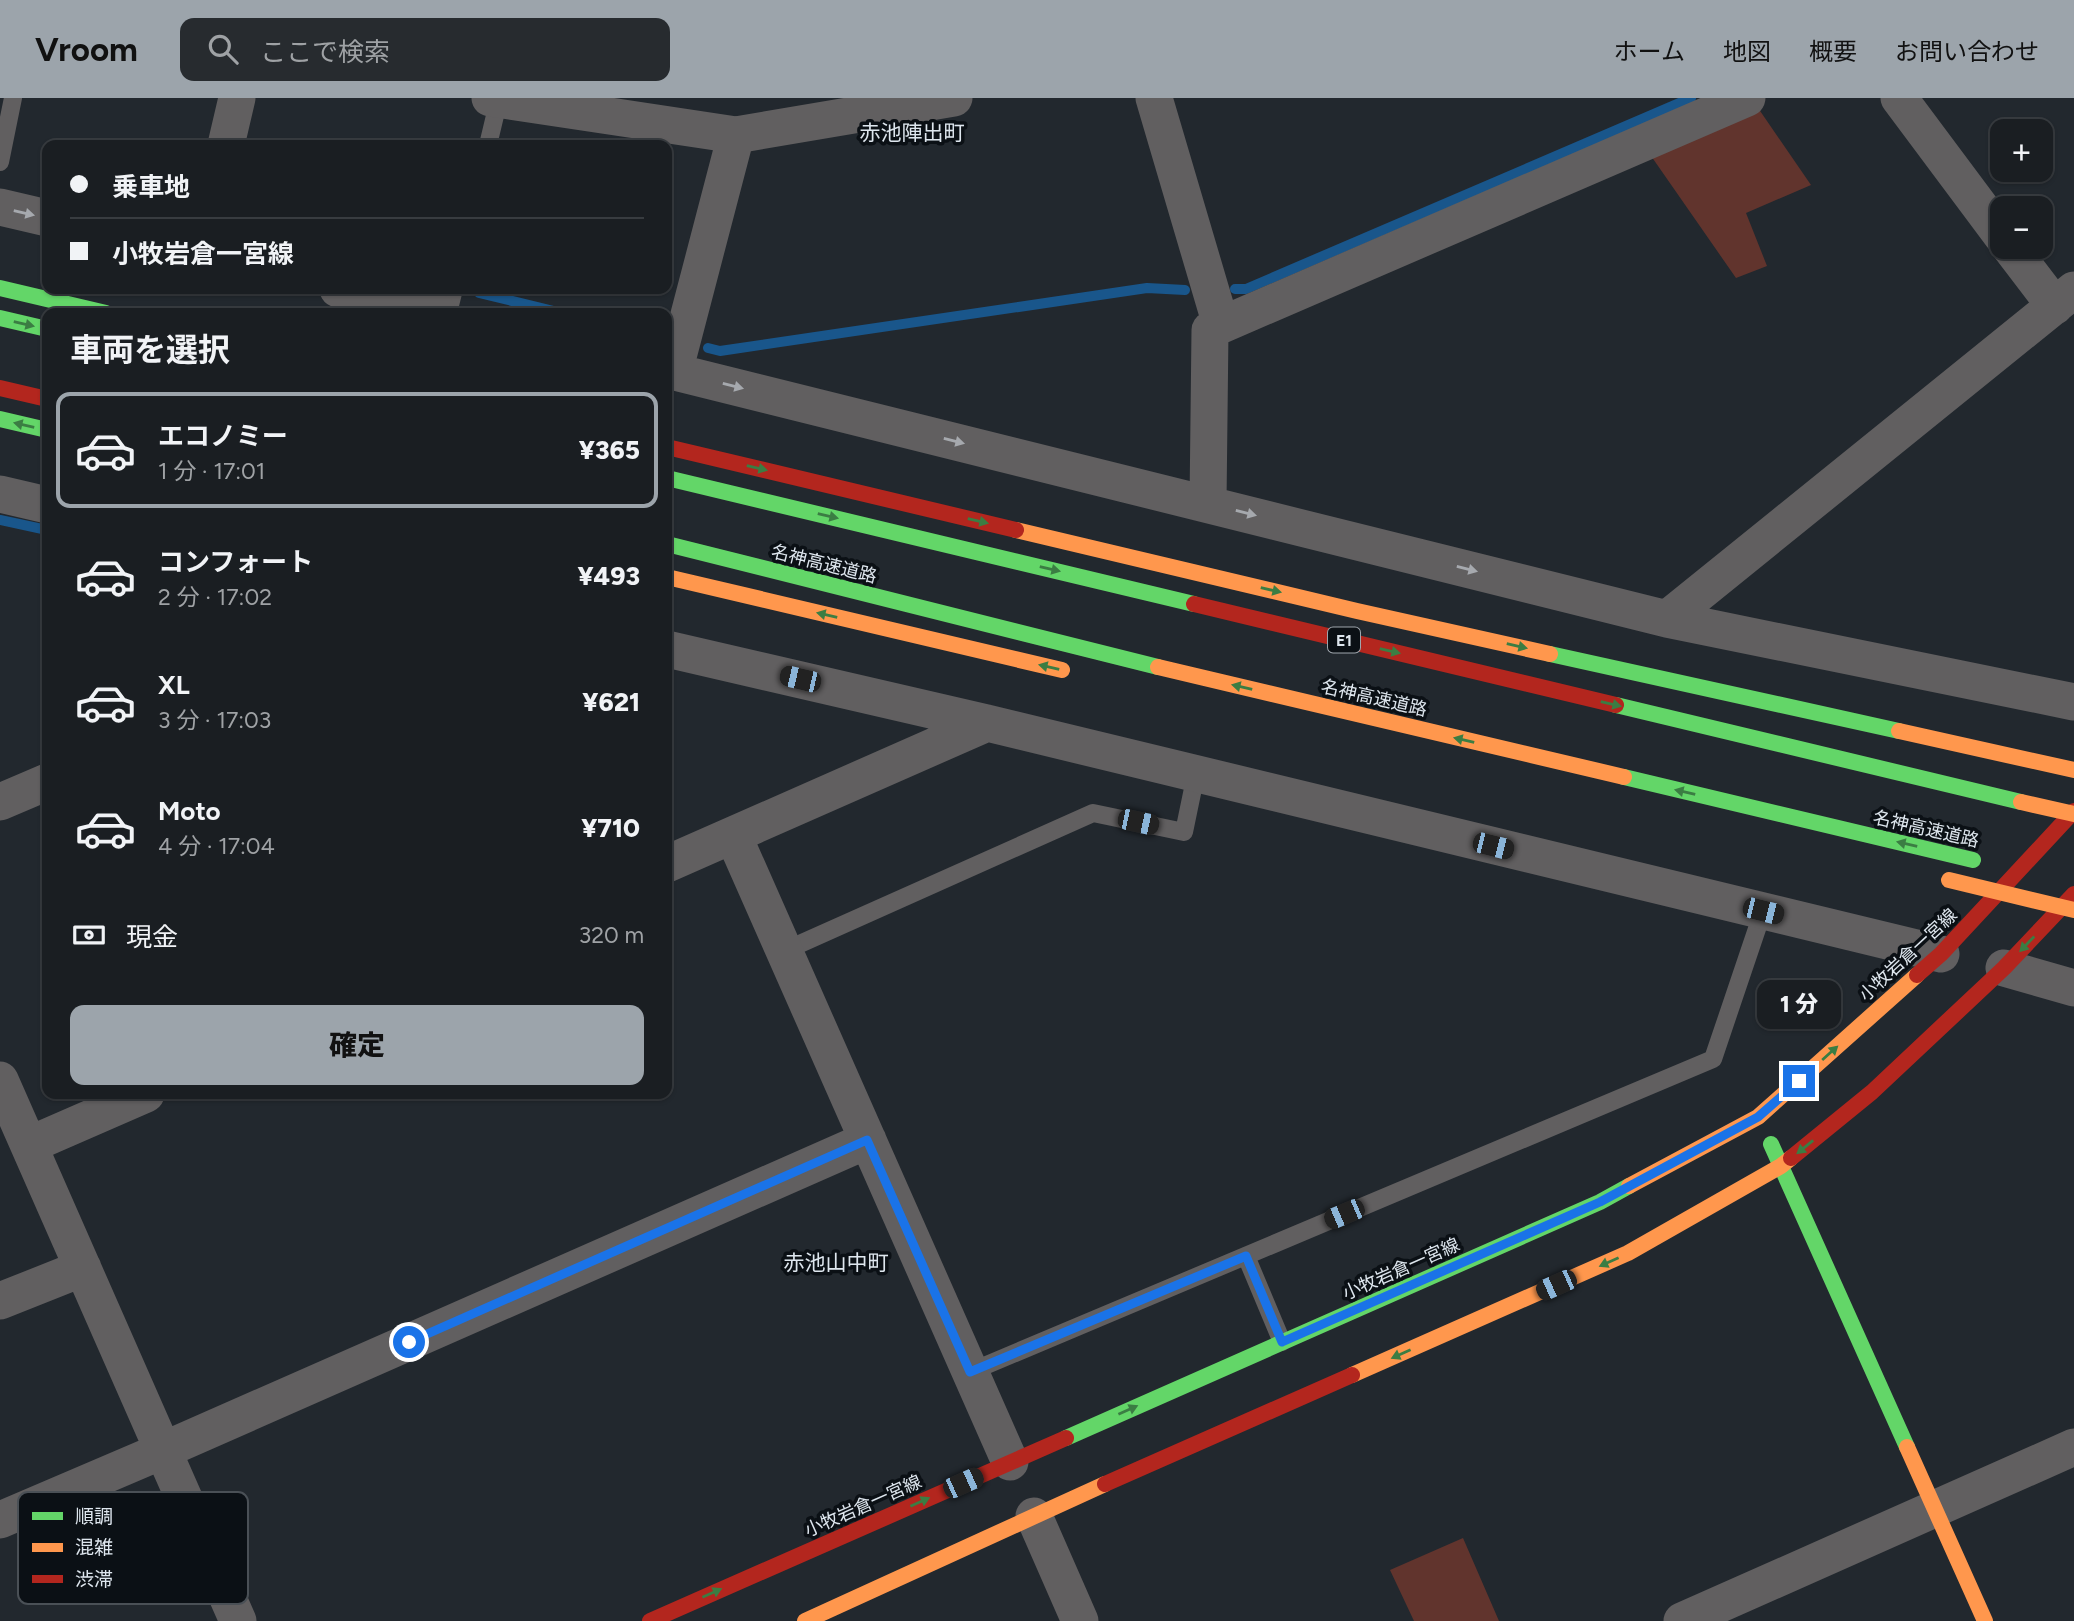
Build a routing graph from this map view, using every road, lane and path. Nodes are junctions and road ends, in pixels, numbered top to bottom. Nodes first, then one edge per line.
1 (13, 98) edge
2 (237, 98) edge
3 (954, 98) edge
4 (1154, 98) edge
5 (1746, 98) edge
6 (1899, 98) edge
7 (494, 99) edge
8 (736, 135) junction
9 (227, 140) edge
10 (489, 140) edge
11 (0, 162) edge
12 (0, 207) edge
13 (42, 217) edge
14 (1990, 220) edge
15 (2023, 259) edge
16 (0, 288) edge
17 (359, 294) edge
18 (2064, 298) edge
19 (85, 308) edge
20 (417, 308) edge
21 (0, 318) edge
22 (1221, 325) junction
23 (42, 329) edge
24 (672, 364) edge
25 (672, 371) edge
26 (0, 388) edge
27 (42, 398) edge
28 (0, 419) edge
29 (42, 429) edge
30 (672, 448) edge
31 (672, 479) edge
32 (0, 494) edge
33 (1208, 503) junction
34 (42, 504) edge
35 (672, 545) edge
36 (672, 578) edge
37 (1667, 619) junction
38 (672, 650) edge
39 (1072, 673) dead end
40 (2074, 702) edge
41 (987, 723) junction
42 (2074, 770) edge
43 (1196, 774) junction
44 (42, 784) edge
45 (0, 802) edge
46 (2074, 813) edge
47 (733, 835) junction
48 (672, 862) edge
49 (2036, 874) dead end
50 (1943, 878) dead end
51 (2074, 894) edge
52 (2074, 910) edge
53 (1763, 911) junction
54 (785, 951) junction
55 (1941, 954) junction
56 (2004, 968) junction
57 (2074, 988) edge
58 (0, 1080) edge
59 (135, 1099) edge
60 (1758, 1117) junction
61 (867, 1140) junction
62 (29, 1145) junction
63 (1781, 1166) junction
64 (1246, 1256) junction
65 (83, 1268) junction
66 (0, 1301) edge
67 (1282, 1342) junction
68 (970, 1372) junction
69 (2074, 1447) edge
70 (164, 1450) junction
71 (1010, 1462) junction
72 (66, 1492) edge
73 (182, 1492) edge
74 (1934, 1508) junction
75 (18, 1512) edge
76 (1034, 1516) junction
77 (0, 1520) edge
78 (231, 1604) edge
79 (238, 1621) edge
80 (650, 1621) edge
81 (805, 1621) edge
82 (1080, 1621) edge
83 (1682, 1621) edge
84 (1985, 1621) edge

1 - 11 lane
2 - 9 street
3 - 8 street
4 - 22 street
5 - 22 street
6 - 14 street
7 - 8 street
7 - 10 lane
8 - 24 street
12 -> 13 street
15 - 18 street
16 - 19 main road
17 - 20 street
18 - 37 street
21 -> 23 main road
22 - 33 street
25 -> 33 street
26 - 27 main road
29 -> 28 main road
30 -> 42 main road
31 -> 46 main road, E1, bridge
32 - 34 street
33 -> 37 street
49 -> 35 main road, 名神高速道路
39 -> 36 main road
37 - 40 street
38 - 41 street
41 - 43 street
41 - 47 street
43 - 53 street
43 - 54 lane
44 - 45 street
46 - 55 main road, 小牧岩倉一宮線
47 - 48 street
47 - 54 street
50 - 52 main road, bridge
51 -> 56 main road
53 - 55 street
53 - 64 lane
54 - 61 street
60 -> 55 main road, 小牧岩倉一宮線
56 - 57 street
56 -> 63 main road
58 - 62 street
59 - 62 street
60 - 63 main road
60 - 67 main road, 小牧岩倉一宮線
61 - 68 street
61 - 70 street
62 - 65 street
63 - 74 main road
63 -> 76 main road
64 - 67 lane
64 - 68 lane
65 - 66 street
65 - 70 street
71 -> 67 main road, 小牧岩倉一宮線
68 - 71 street
69 - 74 street
70 - 72 street
70 - 73 street
80 -> 71 main road, 小牧岩倉一宮線
74 - 83 street
74 - 84 main road
75 - 77 street
76 - 81 main road
76 - 82 street
78 - 79 street

